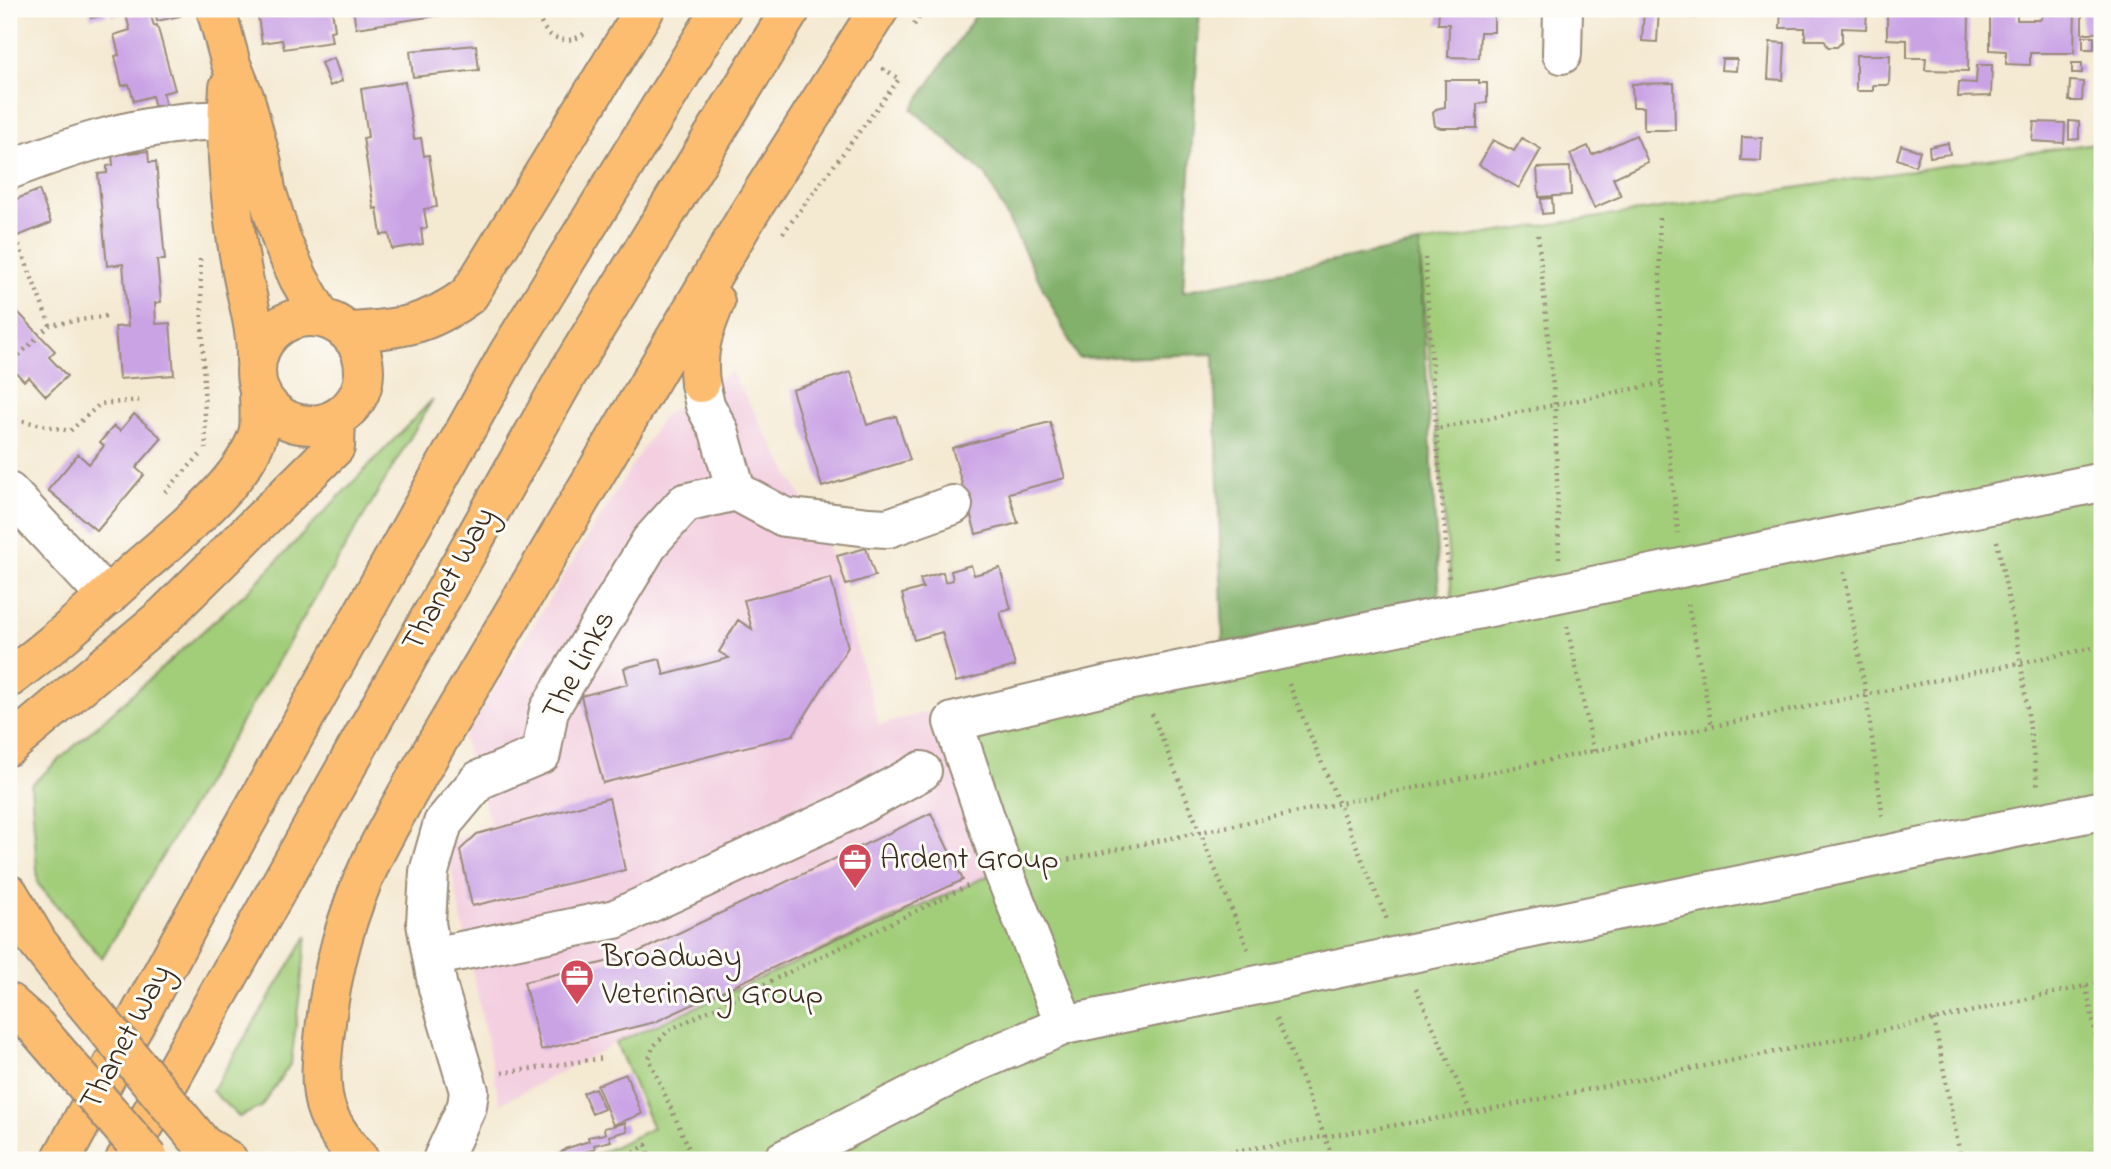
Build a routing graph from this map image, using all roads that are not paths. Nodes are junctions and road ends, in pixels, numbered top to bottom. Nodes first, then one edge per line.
1 (216, 9) edge
2 (645, 9) edge
3 (720, 9) edge
4 (791, 9) edge
5 (880, 9) edge
6 (1563, 9) edge
7 (1562, 54) dead end
8 (238, 121) junction
9 (9, 170) edge
10 (748, 215) junction
11 (335, 324) junction
12 (258, 376) junction
13 (700, 383) joint
14 (336, 419) junction
15 (2102, 482) edge
16 (736, 491) junction
17 (9, 492) edge
18 (953, 505) dead end
19 (107, 597) junction
20 (9, 678) edge
21 (9, 746) edge
22 (922, 771) dead end
23 (2102, 810) edge
24 (9, 894) edge
25 (432, 957) junction
26 (22, 1014) edge
27 (1065, 1025) junction
28 (61, 1160) edge
29 (125, 1160) edge
30 (150, 1160) edge
31 (228, 1160) edge
32 (352, 1160) edge
33 (442, 1160) edge
34 (783, 1160) edge

1 - 8 main road
2 - 11 main road
3 - 28 main road, Thanet Way
4 - 29 main road, Thanet Way
5 - 10 main road
6 - 7 street
8 - 9 street
8 - 11 main road
8 - 12 main road
10 - 13 main road
10 - 32 main road
11 - 12 main road
11 - 14 main road
12 - 14 main road
12 - 19 main road
13 - 16 street
14 - 21 main road
15 - 27 street
16 - 18 street
16 - 25 street, The Links
17 - 19 street
19 - 20 main road
22 - 25 street
23 - 27 street
24 - 31 main road, bridge
25 - 33 street, The Links
26 - 30 main road, bridge
27 - 34 street

